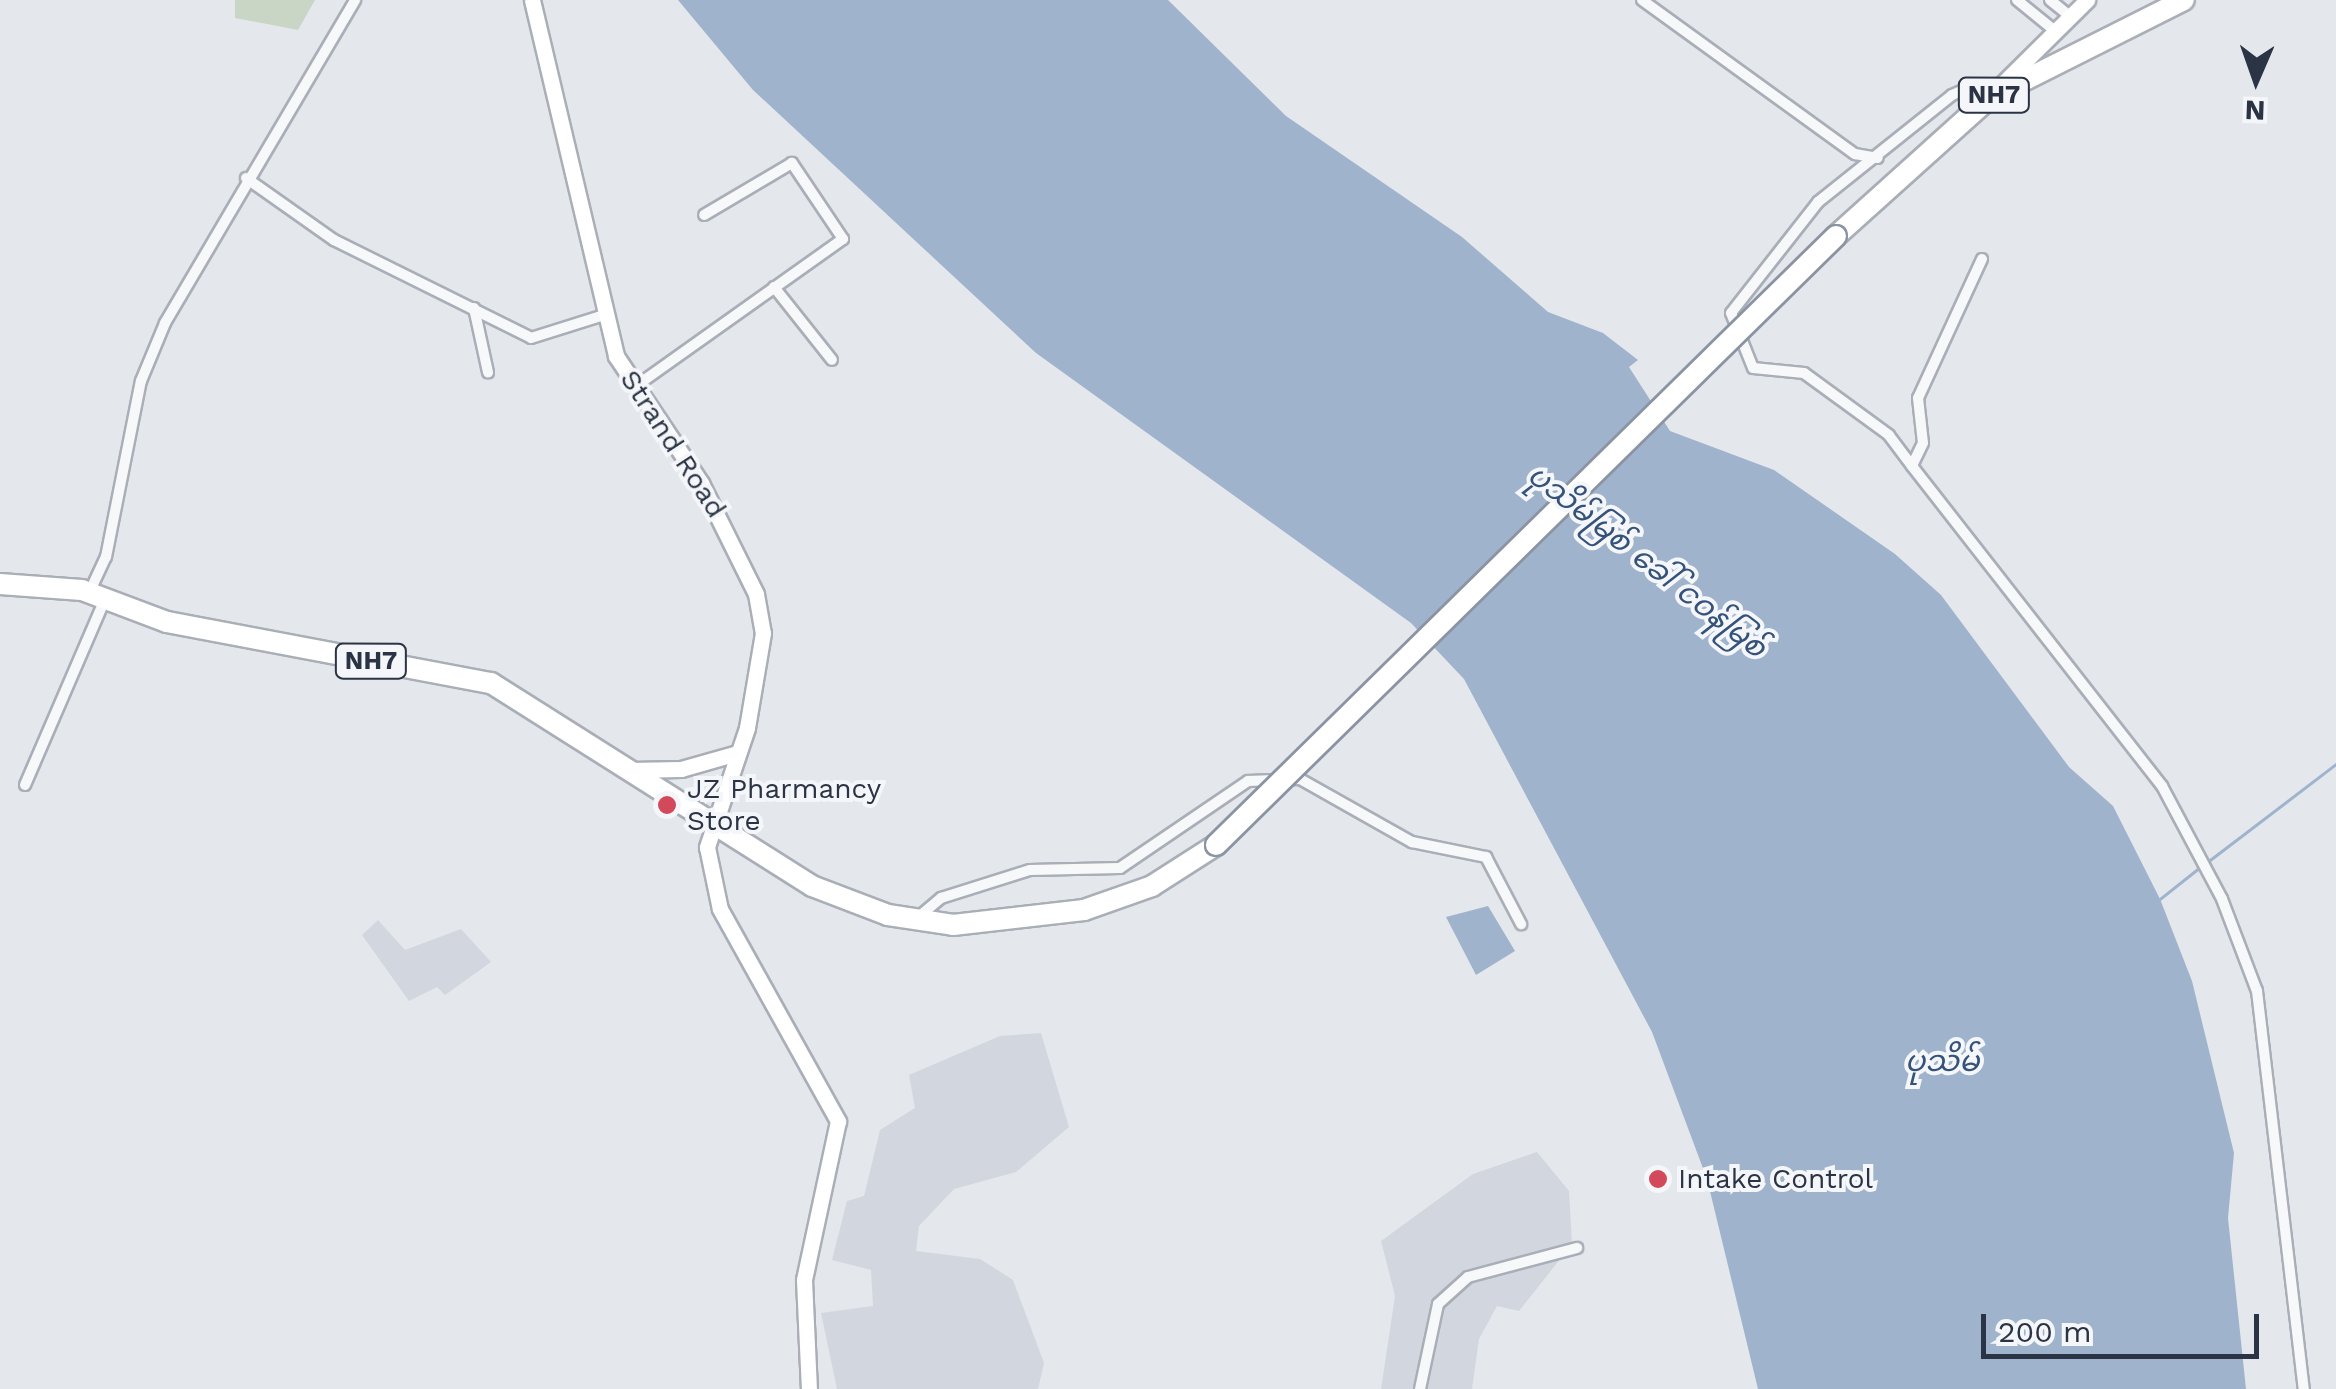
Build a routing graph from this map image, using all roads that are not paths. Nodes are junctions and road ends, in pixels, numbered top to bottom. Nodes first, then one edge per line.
1 (355, 0) edge
2 (532, 0) edge
3 (1642, 0) edge
4 (2016, 0) edge
5 (2050, 0) edge
6 (2086, 0) edge
7 (2184, 0) edge
8 (2070, 16) junction
9 (2056, 31) junction
10 (1988, 98) junction
11 (1878, 158) junction
12 (246, 178) junction
13 (704, 215) dead end
14 (1982, 259) dead end
15 (774, 287) junction
16 (474, 308) junction
17 (607, 314) junction
18 (832, 360) dead end
19 (488, 372) dead end
20 (636, 386) junction
21 (1912, 466) junction
22 (0, 584) edge
23 (97, 596) junction
24 (737, 753) junction
25 (628, 770) junction
26 (25, 785) dead end
27 (709, 823) junction
28 (915, 920) junction
29 (1521, 924) dead end
30 (1577, 1248) dead end
31 (809, 1389) edge
32 (1420, 1389) edge
33 (2304, 1389) edge

1 - 12 street
2 - 17 main road, Strand Road
3 - 11 street
4 - 9 street
5 - 8 street
6 - 8 main road
7 - 10 highway, NH7
8 - 9 main road
9 - 10 main road
10 - 11 street
10 - 28 highway, NH7, bridge
11 - 21 street
12 - 16 street
12 - 23 street
13 - 15 street
14 - 21 street
15 - 18 street
15 - 20 street
16 - 17 street
16 - 19 street
17 - 20 main road, Strand Road
20 - 24 main road, Strand Road
21 - 33 street
22 - 23 highway, NH7
23 - 25 highway, NH7
23 - 26 street
24 - 25 main road
24 - 27 main road, Strand Road
25 - 27 highway, NH7
27 - 28 highway, NH7
27 - 31 main road
28 - 29 street
30 - 32 street

